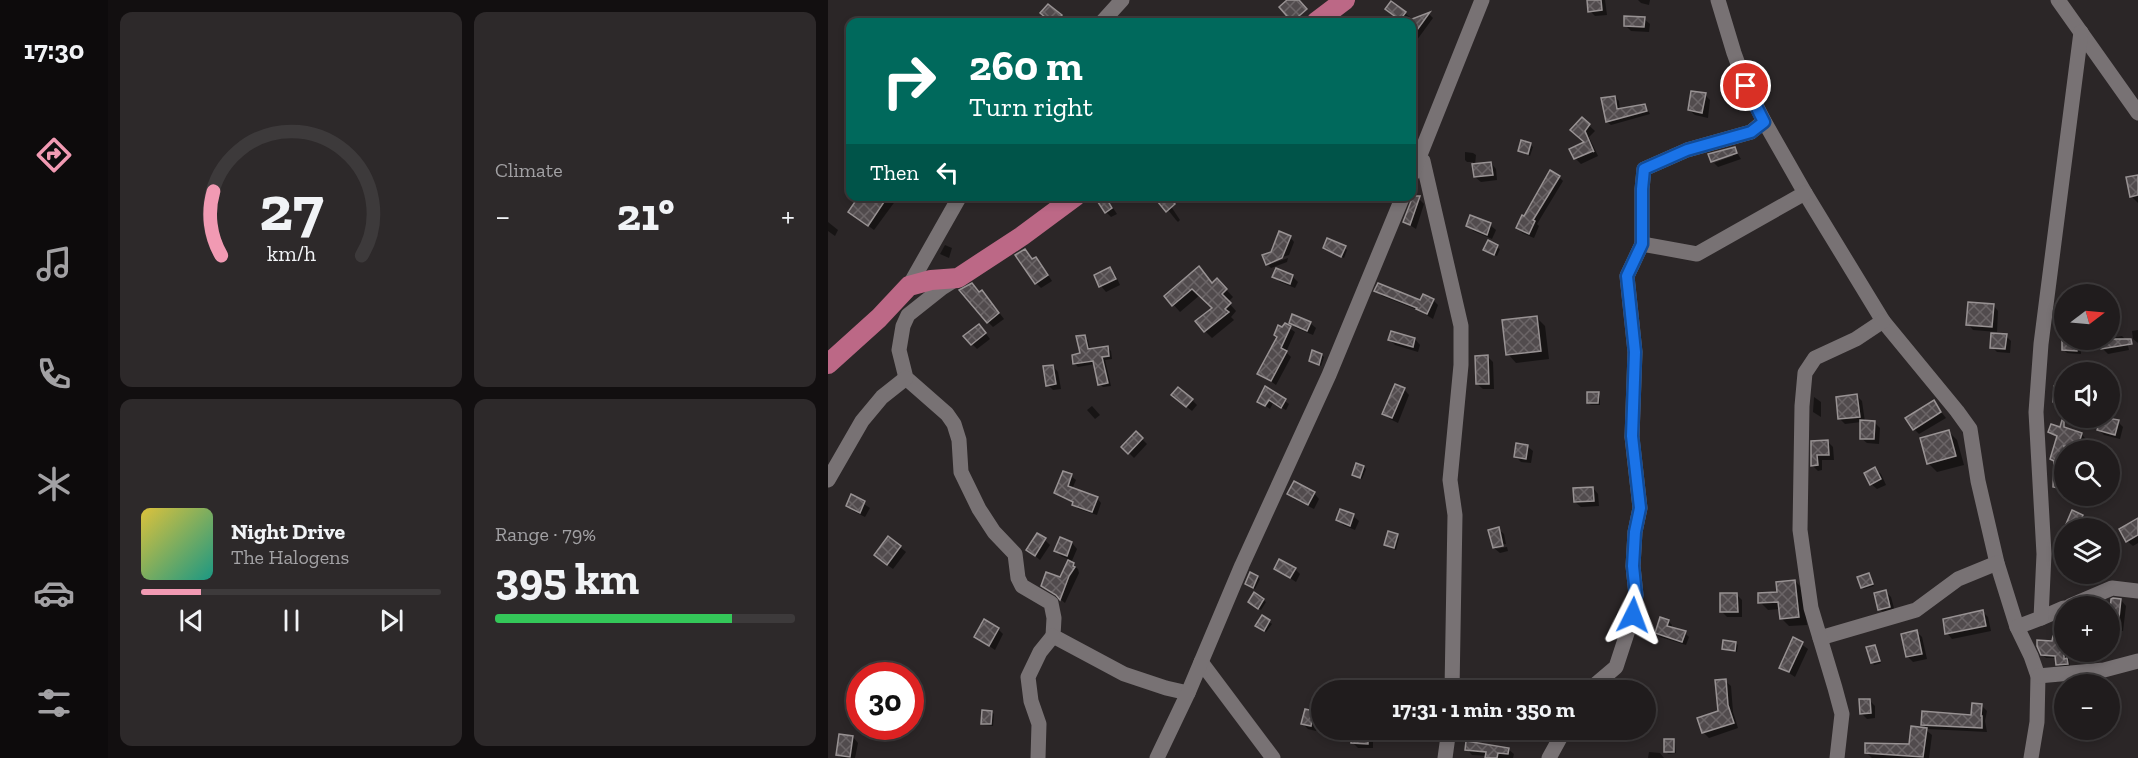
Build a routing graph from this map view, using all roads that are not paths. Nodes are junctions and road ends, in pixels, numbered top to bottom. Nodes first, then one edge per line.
1 (1122, 0) edge
2 (1345, 0) edge
3 (1482, 0) edge
4 (1718, 0) edge
5 (2058, 0) edge
6 (1106, 18) edge
7 (1321, 18) edge
8 (2081, 32) junction
9 (2138, 113) edge
10 (1764, 122) junction
11 (1418, 159) junction
12 (1416, 164) edge
13 (1805, 193) junction
14 (957, 201) edge
15 (1069, 201) edge
16 (1401, 201) edge
17 (1642, 244) junction
18 (958, 278) junction
19 (909, 286) junction
20 (1882, 321) junction
21 (828, 364) edge
22 (906, 378) junction
23 (828, 480) edge
24 (1997, 563) junction
25 (2138, 591) edge
26 (2093, 596) edge
27 (2054, 612) edge
28 (2040, 618) junction
29 (2017, 627) junction
30 (1053, 636) junction
31 (1820, 638) junction
32 (2138, 661) edge
33 (1200, 662) junction
34 (2038, 676) junction
35 (1452, 680) edge
36 (1601, 680) edge
37 (1188, 693) junction
38 (1447, 740) edge
39 (1559, 740) edge
40 (1038, 758) edge
41 (1157, 758) edge
42 (1273, 758) edge
43 (1445, 758) edge
44 (1550, 758) edge
45 (1837, 758) edge
46 (2031, 758) edge

1 - 6 street
2 - 7 main road
3 - 11 street
4 - 10 street
5 - 8 street
8 - 9 street
8 - 28 street
10 - 13 street
10 - 17 street
11 - 12 street
11 - 35 street
13 - 17 street
13 - 20 street
14 - 19 street
15 - 18 main road
16 - 33 street
17 - 36 street
18 - 19 main road
18 - 22 street
19 - 21 main road
20 - 24 street
20 - 31 street
22 - 23 street
22 - 30 street
24 - 29 street
24 - 31 street
25 - 26 street
27 - 28 street
28 - 29 street
29 - 34 street
30 - 37 street
30 - 40 street
31 - 45 street
32 - 34 street
33 - 37 street
33 - 42 street
34 - 46 street
37 - 41 street
38 - 43 street
39 - 44 street

